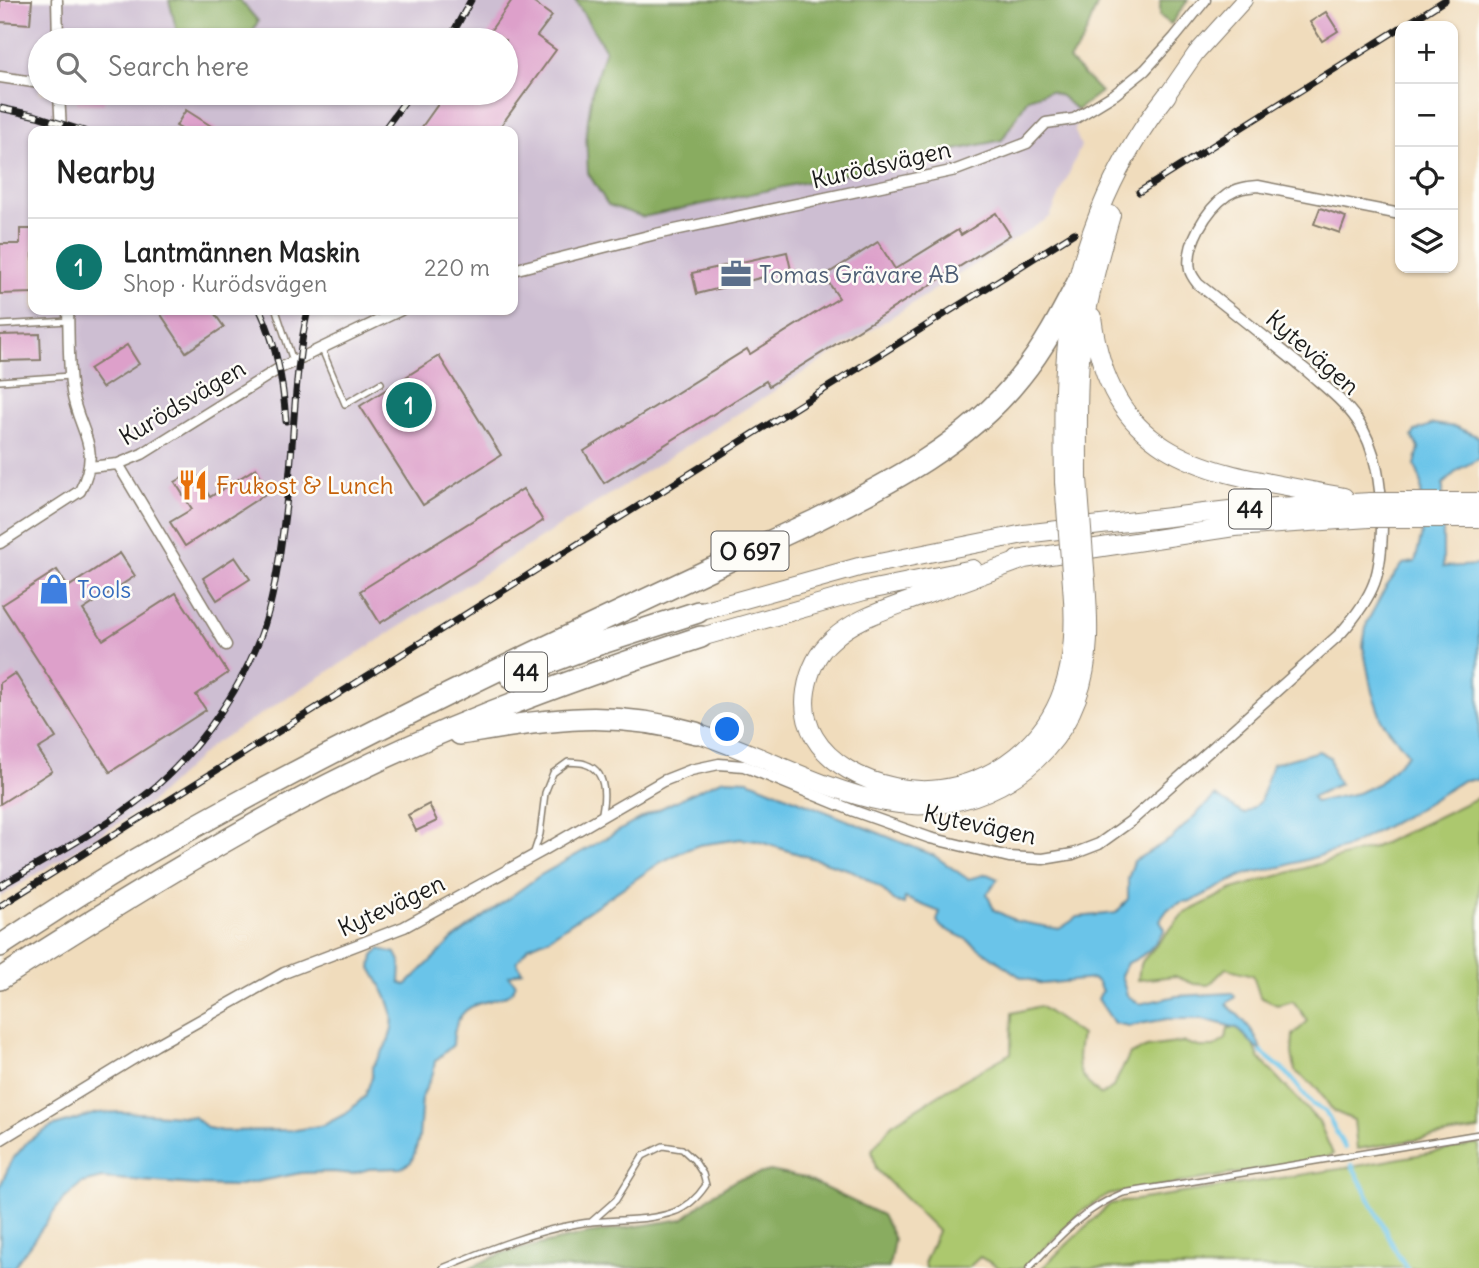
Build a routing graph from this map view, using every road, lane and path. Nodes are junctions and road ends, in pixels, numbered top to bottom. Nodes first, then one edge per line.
1 (57, 0) edge
2 (1205, 0) edge
3 (1244, 0) edge
4 (58, 28) edge
5 (0, 77) edge
6 (28, 81) edge
7 (1167, 95) joint
8 (60, 105) edge
9 (61, 126) edge
10 (1395, 213) edge
11 (518, 269) edge
12 (1084, 289) junction
13 (68, 315) edge
14 (278, 315) edge
15 (390, 315) edge
16 (0, 325) edge
17 (321, 347) junction
18 (293, 361) junction
19 (70, 376) junction
20 (0, 381) edge
21 (381, 383) dead end
22 (118, 464) junction
23 (89, 467) junction
24 (1479, 502) edge
25 (1370, 510) junction
26 (1479, 518) edge
27 (0, 543) edge
28 (1027, 558) junction
29 (1079, 584) junction
30 (698, 612) joint
31 (701, 636) joint
32 (226, 645) dead end
33 (696, 733) joint
34 (430, 738) junction
35 (358, 740) junction
36 (601, 817) junction
37 (532, 857) junction
38 (0, 946) edge
39 (0, 979) edge
40 (1479, 1135) edge
41 (0, 1140) edge
42 (590, 1222) junction
43 (443, 1268) edge
44 (1029, 1268) edge

1 - 4 street
2 - 11 street, Kurödsvägen
3 - 7 street, O 697
5 - 6 street
7 - 12 main road, O 697
8 - 9 street
10 - 36 street, Kytevägen
12 - 25 main road
12 - 29 main road, O 697, bridge
12 - 35 highway, O 697
13 - 16 lane
13 - 19 street
14 - 18 lane
15 - 17 street, Kurödsvägen
17 - 18 street, Kurödsvägen
17 - 21 lane
18 - 22 street, Kurödsvägen
19 - 20 lane
19 - 23 street
22 - 23 street, Kurödsvägen
22 - 32 street
23 - 27 street
24 - 25 main road, 44, bridge
25 - 26 main road, 44, bridge
25 - 28 main road, 44
25 - 30 main road, 44
28 - 29 main road
28 - 31 main road, 44
29 - 33 main road, O 697
30 - 35 highway, 44
31 - 34 highway, 44
33 - 34 highway, O 697
34 - 39 highway, 44
35 - 38 highway, 44
36 - 37 street, Kytevägen
36 - 37 lane
37 - 41 street, Kytevägen
40 - 44 lane
42 - 42 lane
42 - 43 lane

